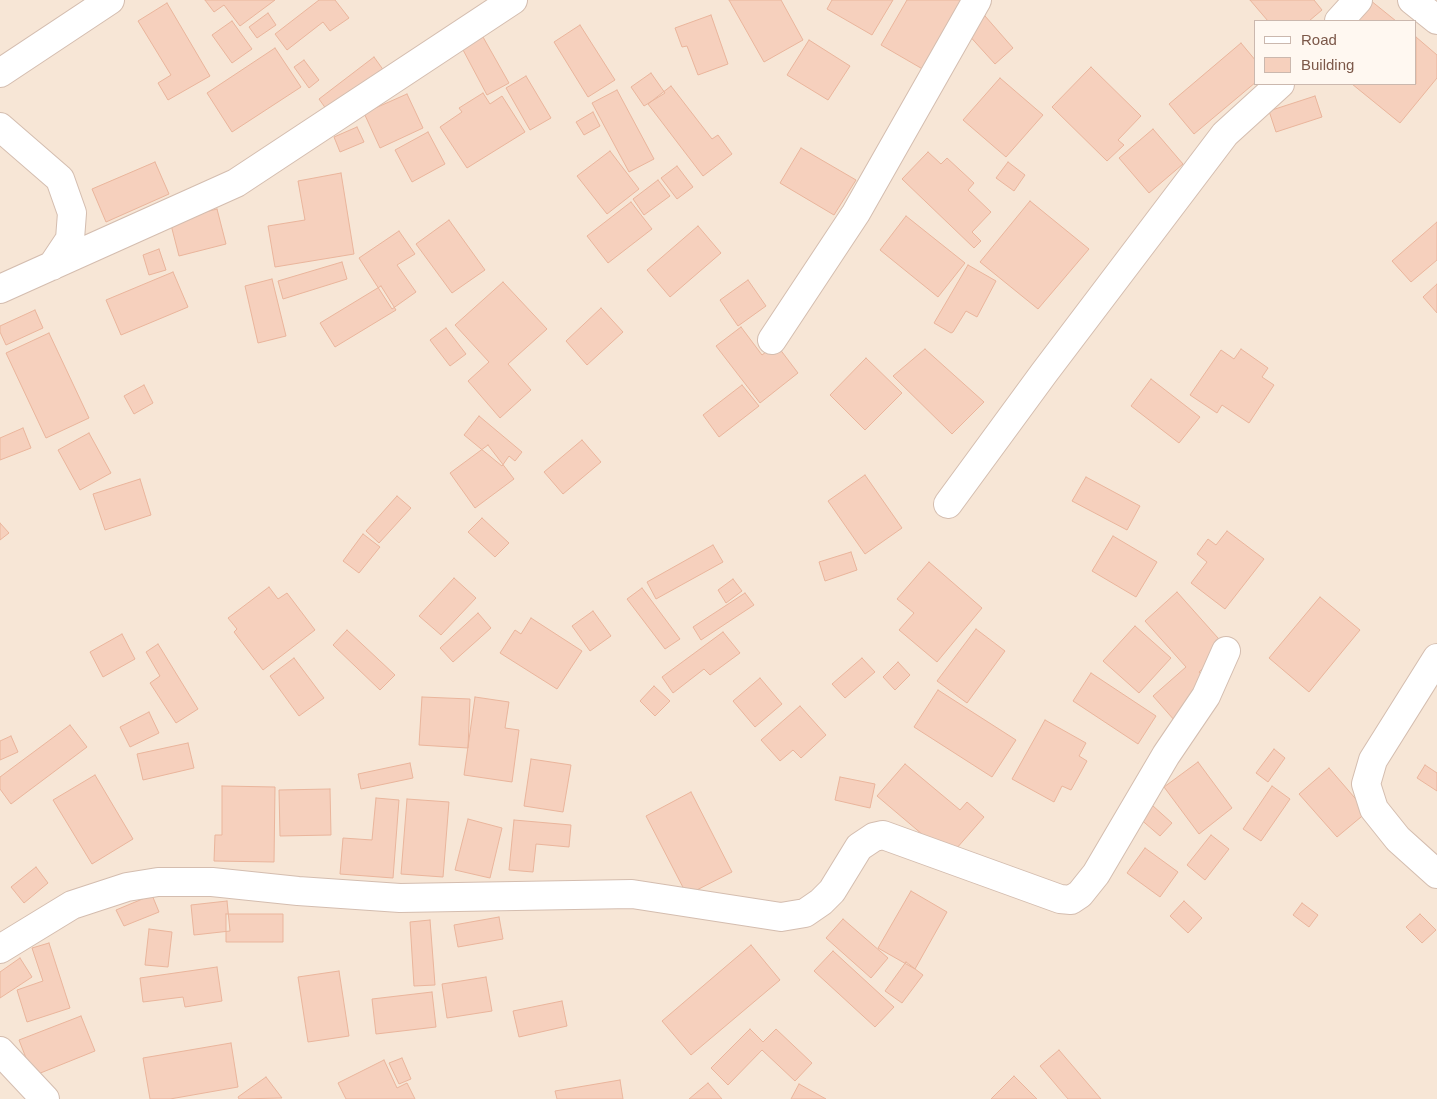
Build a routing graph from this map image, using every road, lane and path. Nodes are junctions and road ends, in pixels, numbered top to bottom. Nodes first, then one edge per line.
1 (110, 0) edge
2 (513, 0) edge
3 (977, 0) edge
4 (1358, 0) edge
5 (1412, 0) edge
6 (1340, 20) edge
7 (1437, 20) edge
8 (0, 73) edge
9 (1279, 85) edge
10 (0, 127) edge
11 (52, 266) junction
12 (0, 289) edge
13 (772, 340) dead end
14 (948, 504) dead end
15 (1226, 651) dead end
16 (1437, 658) edge
17 (1437, 874) edge
18 (0, 950) edge
19 (0, 1051) edge
20 (45, 1099) edge

1 - 8 street
2 - 11 street
3 - 13 street
4 - 6 street
5 - 7 street
9 - 14 street
10 - 11 street
11 - 12 street
15 - 18 street
16 - 17 street
19 - 20 street

